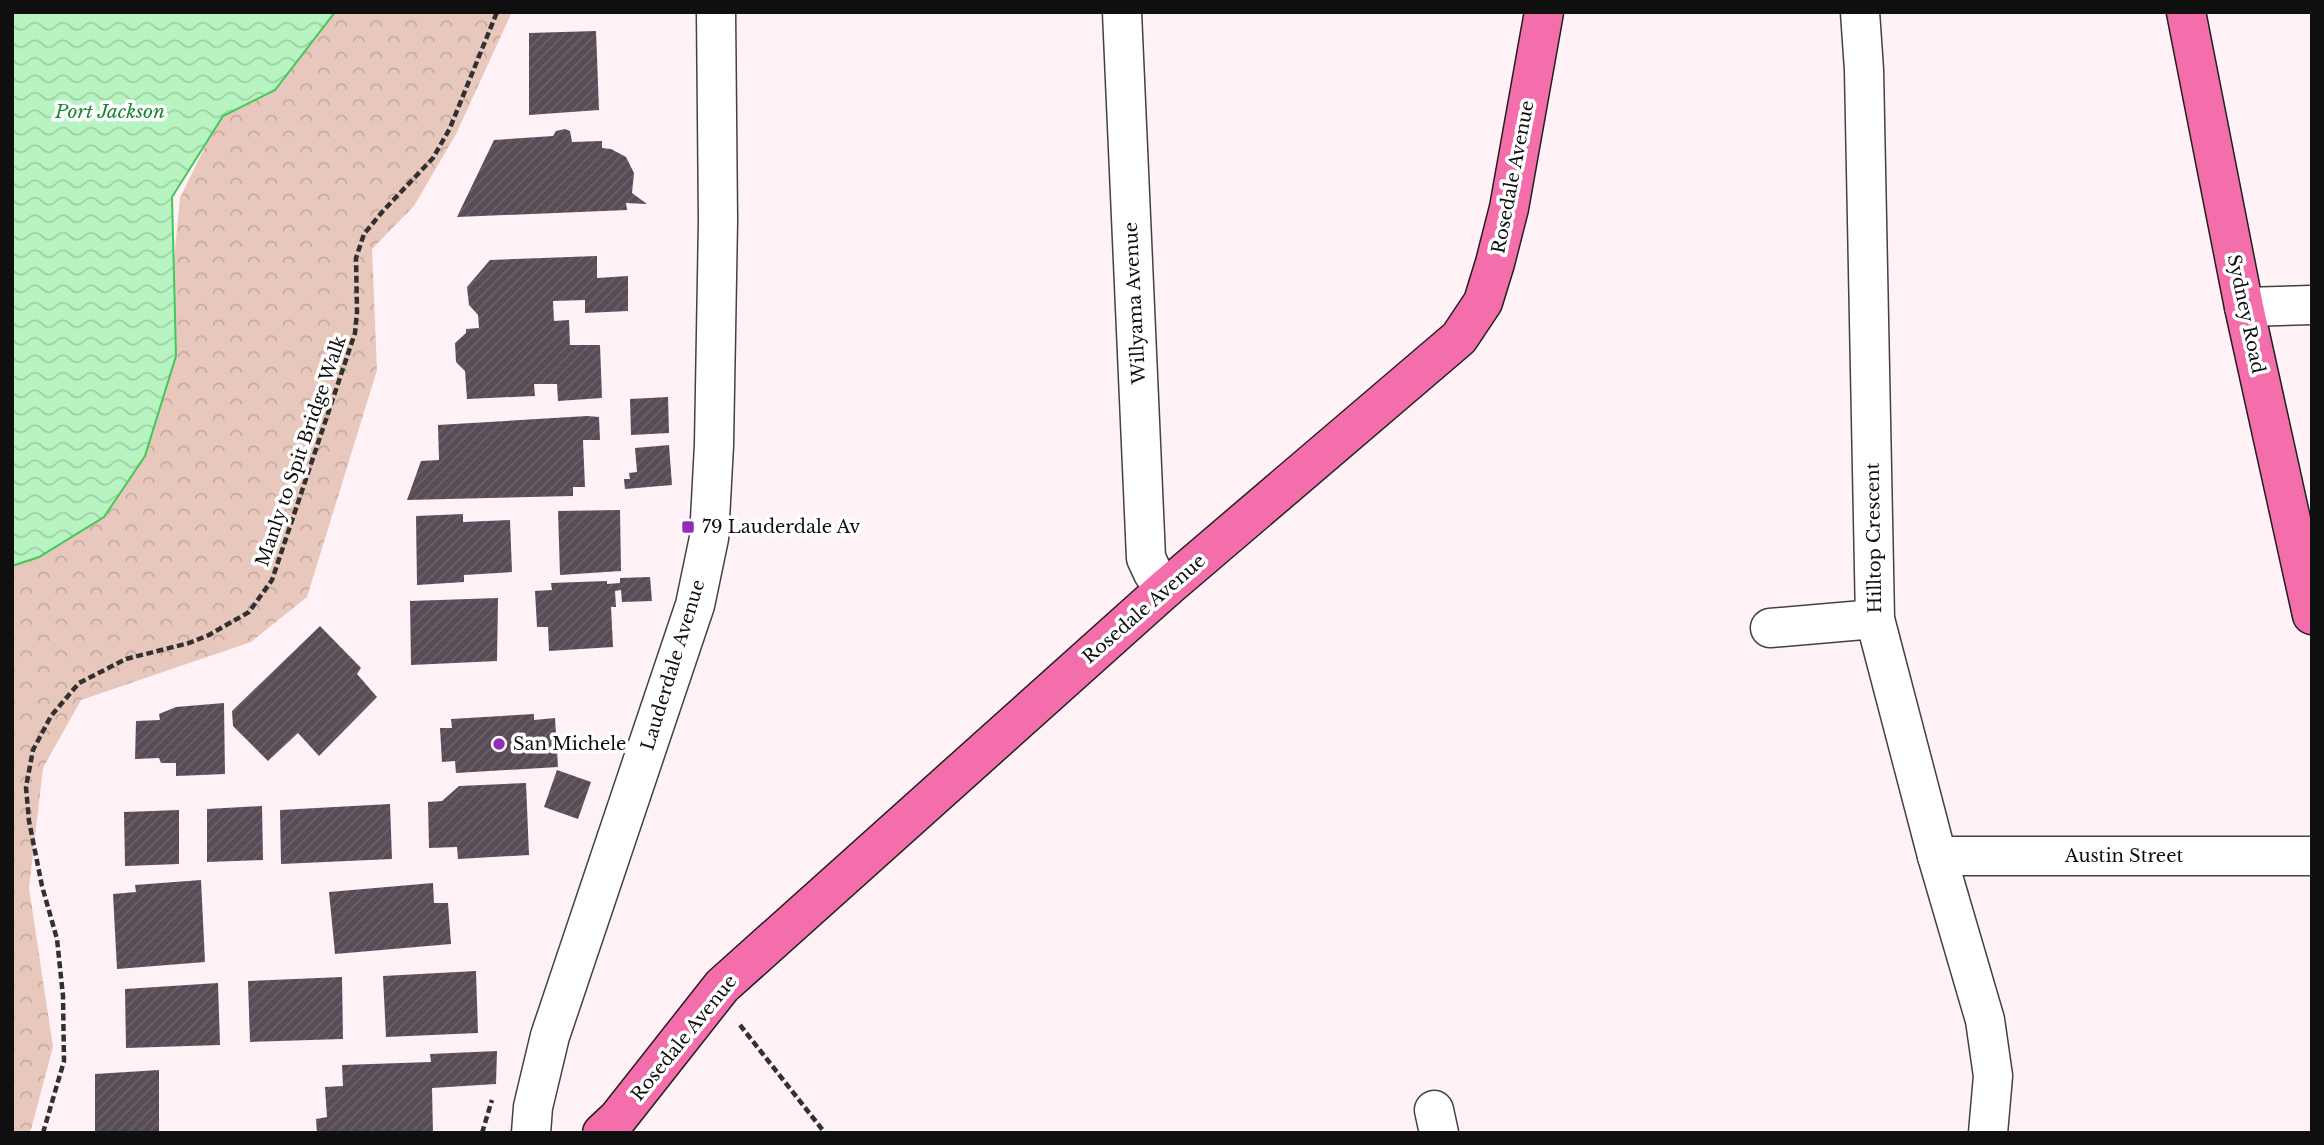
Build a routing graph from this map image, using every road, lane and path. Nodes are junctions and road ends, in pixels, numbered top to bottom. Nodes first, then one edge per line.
1 (497, 12) edge
2 (716, 12) edge
3 (1122, 12) edge
4 (1544, 12) edge
5 (1860, 12) edge
6 (2186, 12) edge
7 (2312, 305) edge
8 (2244, 307) junction
9 (1165, 589) junction
10 (2312, 615) edge
11 (1875, 619) junction
12 (1770, 628) dead end
13 (1937, 856) junction
14 (2312, 856) edge
15 (716, 994) junction
16 (494, 1094) dead end
17 (43, 1133) edge
18 (482, 1133) edge
19 (531, 1133) edge
20 (603, 1133) edge
21 (825, 1133) edge
22 (1988, 1133) edge

1 - 17 path, Manly to Spit Bridge Walk
2 - 19 street, Lauderdale Avenue
3 - 9 street, Willyama Avenue
4 - 9 main road, Rosedale Avenue
5 - 11 street, Hilltop Crescent
6 - 8 main road, Sydney Road
7 - 8 street
8 - 10 main road, Sydney Road
9 - 15 main road, Rosedale Avenue
11 - 12 street
11 - 13 street, Hilltop Crescent
13 - 14 street, Austin Street
13 - 22 street, Hilltop Crescent
15 - 20 main road, Rosedale Avenue
15 - 21 path
16 - 18 path

